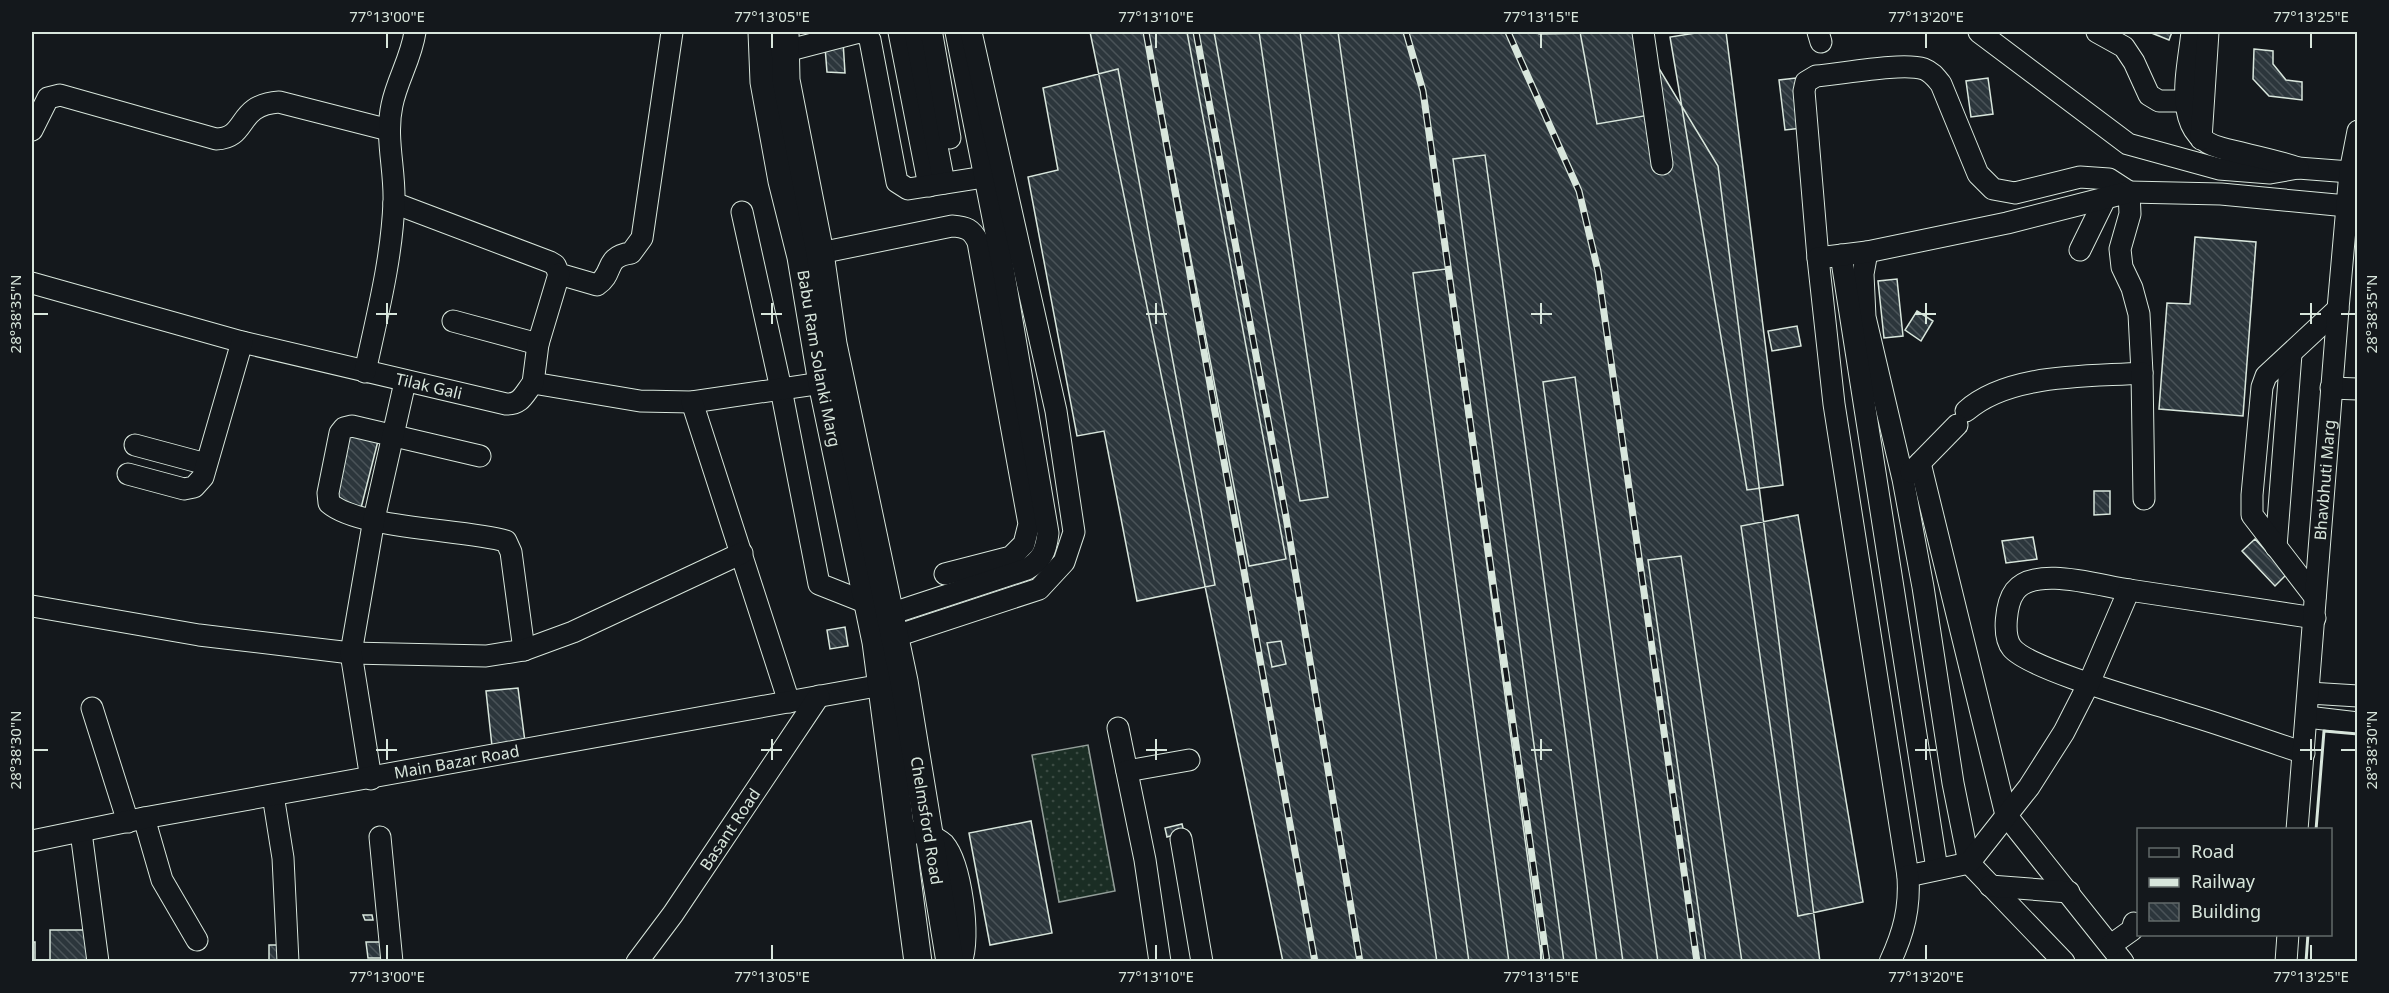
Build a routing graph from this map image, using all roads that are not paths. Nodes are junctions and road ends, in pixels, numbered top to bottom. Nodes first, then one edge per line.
1 (415, 32) edge
2 (672, 32) edge
3 (899, 32) edge
4 (915, 32) edge
5 (920, 32) edge
6 (928, 32) edge
7 (956, 32) edge
8 (971, 32) edge
9 (1643, 32) edge
10 (1979, 32) edge
11 (2097, 32) edge
12 (2192, 32) edge
13 (2208, 32) edge
14 (776, 36) edge
15 (2185, 101) junction
16 (32, 130) edge
17 (389, 130) junction
18 (2358, 131) edge
19 (2202, 139) junction
20 (1662, 164) dead end
21 (2298, 168) junction
22 (2350, 172) junction
23 (995, 175) junction
24 (944, 183) junction
25 (2129, 192) junction
26 (2105, 199) junction
27 (394, 203) junction
28 (2347, 206) junction
29 (742, 212) dead end
30 (2080, 250) dead end
31 (1867, 252) junction
32 (820, 253) junction
33 (1841, 255) junction
34 (1818, 258) junction
35 (559, 274) junction
36 (32, 283) edge
37 (2337, 309) junction
38 (453, 321) dead end
39 (242, 342) junction
40 (538, 344) junction
41 (2291, 354) junction
42 (365, 372) junction
43 (2142, 373) junction
44 (405, 382) junction
45 (533, 383) junction
46 (822, 383) junction
47 (2331, 388) junction
48 (781, 389) junction
49 (2358, 389) edge
50 (692, 402) junction
51 (394, 437) junction
52 (135, 445) dead end
53 (480, 456) dead end
54 (206, 464) junction
55 (1920, 464) junction
56 (128, 474) dead end
57 (1903, 479) junction
58 (2144, 499) dead end
59 (374, 519) junction
60 (2276, 547) junction
61 (742, 553) junction
62 (945, 574) dead end
63 (2129, 590) junction
64 (948, 596) junction
65 (32, 606) edge
66 (2315, 608) junction
67 (954, 618) junction
68 (882, 624) junction
69 (524, 650) junction
70 (351, 653) junction
71 (893, 683) junction
72 (2089, 683) junction
73 (2309, 693) junction
74 (819, 696) junction
75 (2358, 696) edge
76 (789, 702) junction
77 (92, 708) dead end
78 (2307, 717) junction
79 (2358, 723) edge
80 (1118, 728) dead end
81 (2304, 753) junction
82 (1190, 760) dead end
83 (1127, 771) junction
84 (371, 779) junction
85 (273, 795) junction
86 (2006, 816) junction
87 (136, 820) junction
88 (2297, 828) edge
89 (900, 830) junction
90 (81, 832) junction
91 (931, 836) junction
92 (380, 837) dead end
93 (1181, 839) dead end
94 (32, 841) edge
95 (1969, 863) junction
96 (1938, 870) junction
97 (1908, 876) junction
98 (1990, 886) junction
99 (2069, 892) junction
100 (2134, 923) dead end
101 (2288, 936) edge
102 (197, 940) dead end
103 (2117, 953) edge
104 (98, 962) edge
105 (288, 962) edge
106 (392, 962) edge
107 (637, 962) edge
108 (918, 962) edge
109 (950, 962) edge
110 (961, 962) edge
111 (1160, 962) edge
112 (1202, 962) edge
113 (1890, 962) edge
114 (2064, 962) edge
115 (2286, 962) edge

1 - 17 street
2 - 35 street
3 - 24 street
4 - 5 street
4 - 24 street
6 - 24 street
7 - 23 street
8 - 23 street
9 - 20 street
10 - 21 street
11 - 15 street
12 - 15 street
13 - 19 street
14 - 24 street
14 - 32 main road, Babu Ram Solanki Marg
14 - 46 main road, Babu Ram Solanki Marg
15 - 19 street
16 - 17 street
17 - 27 street
18 - 22 street, Bhavbhuti Marg
19 - 21 street
21 - 22 street
22 - 28 street, Bhavbhuti Marg
23 - 24 street
23 - 64 street
23 - 67 street
25 - 26 street
25 - 28 street
25 - 34 street
25 - 43 street
26 - 30 street
26 - 31 street
27 - 35 street
27 - 42 street
28 - 37 street, Bhavbhuti Marg
29 - 48 street
31 - 33 street
31 - 57 street
32 - 62 street
32 - 68 main road, Babu Ram Solanki Marg
33 - 34 street
33 - 96 street
34 - 97 street
35 - 40 street
36 - 39 street, Tilak Gali
37 - 41 street
37 - 47 street, Bhavbhuti Marg
38 - 40 street
39 - 42 street, Tilak Gali
39 - 54 street
40 - 45 street
41 - 60 street
41 - 60 street
42 - 44 street, Tilak Gali
43 - 55 street
43 - 58 street
44 - 45 street, Tilak Gali
44 - 51 street
45 - 50 street
46 - 48 street
46 - 68 main road, Babu Ram Solanki Marg
47 - 49 street
47 - 66 street, Bhavbhuti Marg
48 - 50 street
48 - 68 street
50 - 61 street
51 - 53 street
51 - 59 street
51 - 59 street
52 - 54 street
54 - 56 street
55 - 57 street
55 - 86 street
57 - 95 street
59 - 69 street
59 - 70 street
60 - 66 street
61 - 69 street
61 - 76 street
63 - 66 street
63 - 72 street
63 - 72 street
64 - 67 street
64 - 68 street
65 - 70 street
66 - 73 street, Bhavbhuti Marg
67 - 68 street
68 - 71 main road, Babu Ram Solanki Marg
69 - 70 street
70 - 84 street
71 - 74 street, Main Bazar Road
71 - 89 main road, Chelmsford Road
71 - 91 main road, Chelmsford Road
72 - 81 street
72 - 86 street
73 - 75 street
73 - 78 street, Bhavbhuti Marg
74 - 76 street, Main Bazar Road
74 - 107 street, Basant Road
76 - 84 street, Main Bazar Road
77 - 87 street
78 - 79 street
78 - 81 street, Bhavbhuti Marg
80 - 83 street
81 - 88 street, Bhavbhuti Marg
82 - 83 street
83 - 111 street
84 - 85 street, Main Bazar Road
85 - 87 street, Main Bazar Road
85 - 105 street
86 - 95 street
86 - 99 street
87 - 90 street, Main Bazar Road
87 - 102 street
89 - 91 street
89 - 108 main road, Chelmsford Road
90 - 94 street, Main Bazar Road
90 - 104 street
91 - 109 main road, Chelmsford Road
91 - 110 street
92 - 106 street
93 - 112 street
95 - 96 street
95 - 98 street
96 - 97 street
97 - 113 street
98 - 99 street
98 - 114 street
99 - 103 street
100 - 103 street
101 - 115 street

